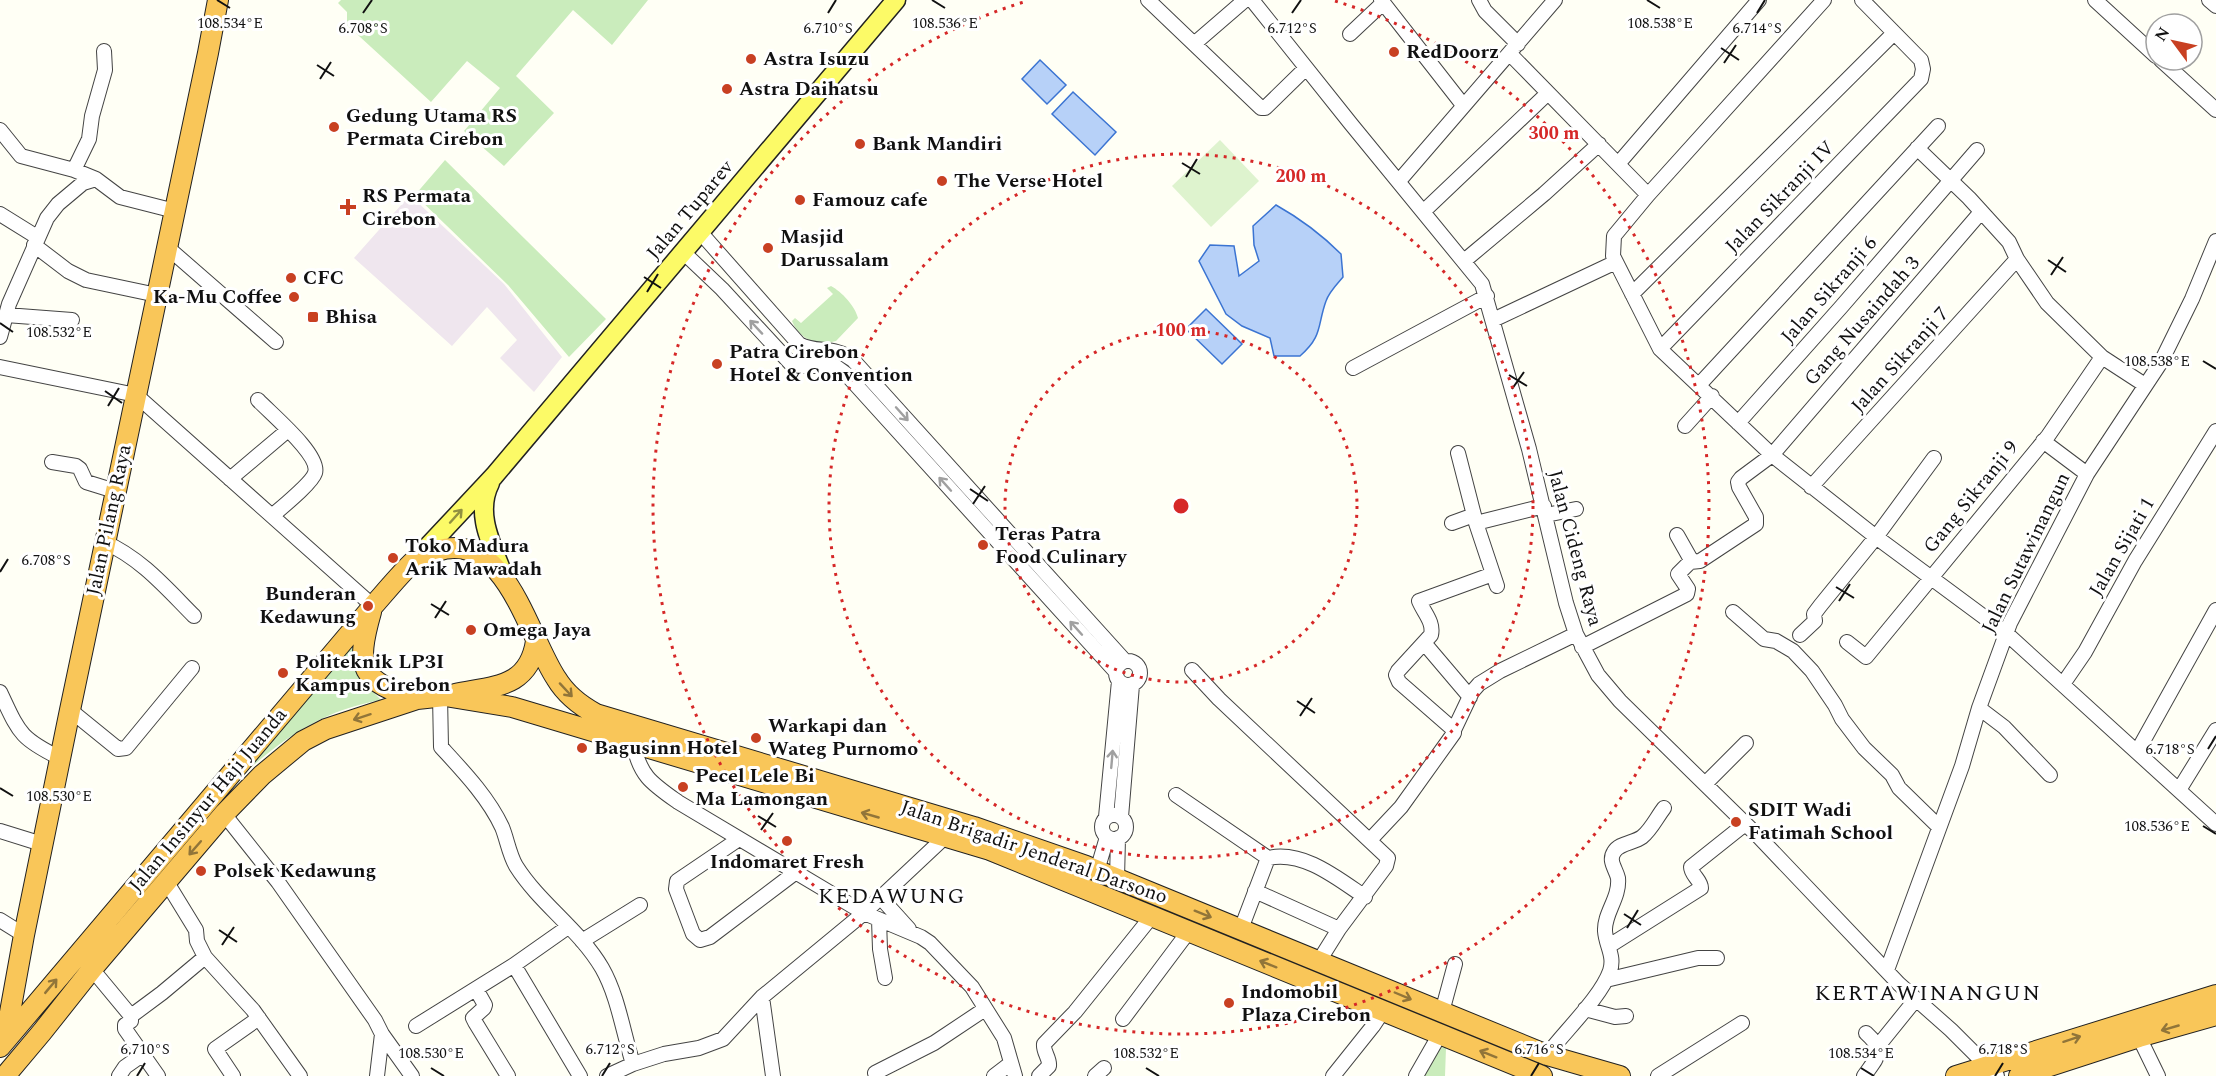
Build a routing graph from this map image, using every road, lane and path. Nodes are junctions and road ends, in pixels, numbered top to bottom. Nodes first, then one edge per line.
1 (218, 0) edge
2 (896, 0) edge
3 (1148, 0) edge
4 (1245, 0) edge
5 (1252, 0) edge
6 (1479, 0) edge
7 (1555, 0) edge
8 (1759, 0) edge
9 (1824, 0) edge
10 (1862, 0) edge
11 (2095, 0) edge
12 (2210, 0) edge
13 (1382, 1) edge
14 (2216, 6) edge
15 (1894, 33) junction
16 (1350, 34) dead end
17 (1194, 44) junction
18 (2144, 45) edge
19 (1514, 49) junction
20 (104, 51) dead end
21 (1306, 68) junction
22 (2174, 72) edge
23 (1548, 93) junction
24 (1463, 105) junction
25 (2216, 110) edge
26 (1938, 126) dead end
27 (0, 130) edge
28 (1599, 144) junction
29 (1917, 148) junction
30 (1977, 150) dead end
31 (1618, 164) junction
32 (74, 170) junction
33 (96, 179) junction
34 (1399, 181) junction
35 (1949, 181) junction
36 (1648, 195) junction
37 (175, 211) junction
38 (1424, 211) junction
39 (1981, 212) junction
40 (0, 214) edge
41 (700, 232) junction
42 (36, 241) junction
43 (2216, 241) edge
44 (167, 247) junction
45 (683, 252) junction
46 (2017, 259) junction
47 (1464, 261) junction
48 (1616, 262) junction
49 (1632, 294) junction
50 (157, 295) junction
51 (1487, 297) junction
52 (6, 315) junction
53 (72, 320) dead end
54 (1493, 320) junction
55 (0, 337) edge
56 (276, 342) dead end
57 (1660, 349) junction
58 (2102, 357) junction
59 (0, 367) edge
60 (1353, 368) dead end
61 (1699, 385) junction
62 (2145, 385) junction
63 (136, 395) junction
64 (1712, 396) junction
65 (258, 400) dead end
66 (1738, 423) junction
67 (1685, 426) dead end
68 (288, 430) junction
69 (2216, 431) edge
70 (922, 436) junction
71 (2043, 441) junction
72 (911, 446) junction
73 (935, 450) junction
74 (1458, 453) dead end
75 (1772, 454) junction
76 (1934, 458) dead end
77 (924, 460) junction
78 (52, 462) dead end
79 (2087, 474) junction
80 (494, 476) junction
81 (230, 479) junction
82 (1811, 487) junction
83 (115, 491) junction
84 (1576, 509) dead end
85 (1545, 511) junction
86 (272, 516) junction
87 (1475, 519) junction
88 (1452, 523) dead end
89 (1677, 535) dead end
90 (1876, 537) junction
91 (104, 542) junction
92 (419, 556) junction
93 (1690, 562) junction
94 (504, 577) junction
95 (1930, 578) junction
96 (373, 606) junction
97 (2216, 610) edge
98 (1733, 612) dead end
99 (194, 616) dead end
100 (2007, 633) junction
101 (1800, 635) dead end
102 (536, 641) junction
103 (1579, 641) junction
104 (1847, 642) dead end
105 (1425, 644) junction
106 (1125, 661) junction
107 (192, 668) dead end
108 (1192, 670) dead end
109 (1122, 679) junction
110 (2063, 684) junction
111 (0, 692) edge
112 (443, 696) junction
113 (1470, 697) junction
114 (417, 699) junction
115 (1979, 708) junction
116 (70, 710) junction
117 (1454, 730) junction
118 (2216, 730) edge
119 (633, 743) junction
120 (1746, 743) dead end
121 (2137, 752) junction
122 (60, 758) junction
123 (736, 765) junction
124 (2050, 775) dead end
125 (1706, 784) junction
126 (2179, 790) junction
127 (1176, 795) dead end
128 (841, 797) junction
129 (1664, 808) dead end
130 (224, 814) junction
131 (1106, 817) junction
132 (1121, 817) junction
133 (1745, 824) junction
134 (2216, 824) edge
135 (1939, 827) junction
136 (0, 831) edge
137 (972, 835) junction
138 (945, 837) junction
139 (739, 838) junction
140 (1113, 838) junction
141 (1370, 840) junction
142 (42, 844) junction
143 (1268, 858) junction
144 (1097, 871) junction
145 (796, 872) junction
146 (1117, 879) junction
147 (166, 881) junction
148 (1255, 891) junction
149 (1365, 897) junction
150 (881, 898) junction
151 (640, 905) dead end
152 (864, 913) junction
153 (1152, 916) junction
154 (0, 920) edge
155 (879, 920) junction
156 (568, 927) junction
157 (1241, 929) junction
158 (1339, 929) junction
159 (1189, 931) junction
160 (912, 933) junction
161 (24, 935) junction
162 (582, 941) junction
163 (1609, 946) junction
164 (205, 957) junction
165 (1717, 958) dead end
166 (1319, 961) junction
167 (1455, 964) dead end
168 (514, 965) junction
169 (92, 969) junction
170 (1887, 970) junction
171 (885, 978) dead end
172 (1606, 980) junction
173 (476, 989) junction
174 (2216, 995) edge
175 (762, 997) junction
176 (1916, 999) junction
177 (985, 1009) junction
178 (1585, 1009) junction
179 (1383, 1011) junction
180 (1442, 1012) junction
181 (2216, 1015) edge
182 (11, 1016) edge
183 (131, 1016) junction
184 (1626, 1016) dead end
185 (259, 1018) junction
186 (1123, 1019) dead end
187 (1742, 1023) dead end
188 (416, 1026) dead end
189 (42, 1032) junction
190 (1866, 1033) dead end
191 (382, 1034) junction
192 (1440, 1034) junction
193 (2139, 1037) junction
194 (3, 1043) edge
195 (1878, 1046) junction
196 (142, 1055) junction
197 (1547, 1055) junction
198 (633, 1064) junction
199 (1013, 1069) edge
200 (1991, 1071) edge
201 (875, 1073) dead end
202 (10, 1074) edge
203 (119, 1076) edge
204 (158, 1076) edge
205 (233, 1076) edge
206 (300, 1076) edge
207 (377, 1076) edge
208 (412, 1076) edge
209 (508, 1076) edge
210 (580, 1076) edge
211 (607, 1076) edge
212 (773, 1076) edge
213 (994, 1076) edge
214 (1039, 1076) edge
215 (1333, 1076) edge
216 (1416, 1076) edge
217 (1542, 1076) edge
218 (1620, 1076) edge
219 (1658, 1076) edge
220 (1864, 1076) edge
221 (1956, 1076) edge
222 (2019, 1076) edge
223 (2158, 1076) edge

1 - 37 highway, Jalan Pilang Raya
2 - 41 main road, Jalan Tuparev
3 - 17 street
4 - 17 street
5 - 21 street, Jalan Cideng Raya
6 - 19 street
7 - 19 street
8 - 31 street
9 - 36 street
10 - 15 street
11 - 18 street
12 - 14 street
13 - 16 street
13 - 24 street
15 - 49 street
15 - 57 street, Jalan Sikranji IV
17 - 21 street
19 - 23 street
19 - 24 street
20 - 32 street
21 - 34 street, Jalan Cideng Raya
22 - 25 street
23 - 28 street
23 - 38 street
24 - 34 street
26 - 29 street
27 - 32 street
28 - 31 street
28 - 47 street
29 - 35 street
29 - 61 street
30 - 35 street, Jalan Sikranji 6
31 - 36 street
32 - 33 street
33 - 37 street
33 - 42 street
34 - 38 street, Jalan Cideng Raya
35 - 39 street
35 - 66 street, Jalan Sikranji 6
36 - 48 street
37 - 44 highway, Jalan Pilang Raya
38 - 47 street, Jalan Cideng Raya
39 - 46 street
39 - 75 street, Gang Nusaindah 3
40 - 42 street
41 - 45 main road, Jalan Tuparev
41 -> 70 street
42 - 50 street
42 - 52 street
43 - 62 street, Jalan Sutawinangun
44 - 50 highway, Jalan Pilang Raya
44 - 56 street
72 -> 45 street
45 - 80 main road, Jalan Tuparev
46 - 58 street
46 - 82 street, Jalan Sikranji 7
47 - 51 street, Jalan Cideng Raya
48 - 49 street
48 - 54 street
49 - 57 street
50 - 63 highway, Jalan Pilang Raya
51 - 54 street, Jalan Cideng Raya
51 - 60 street
52 - 53 street
52 - 55 street
54 - 85 street, Jalan Cideng Raya
57 - 61 street
58 - 62 street
58 - 71 street, Gang Sikranji 9
59 - 63 street
61 - 64 street
62 - 79 street, Jalan Sutawinangun
63 - 81 street
63 - 83 highway, Jalan Pilang Raya
64 - 66 street
64 - 67 street
65 - 68 street
66 - 75 street
68 - 81 street
68 - 86 street
69 - 110 street, Jalan Sijati 1
70 - 72 street
70 - 73 street
71 - 79 street
71 - 95 street, Gang Sikranji 9
72 - 77 street
73 - 77 street
73 - 106 street
74 - 87 street
75 - 82 street
75 - 93 street, Gang Nusaindah 3
76 - 90 street
109 -> 77 street
78 - 83 street
79 - 100 street, Jalan Sutawinangun
92 -> 80 main road, Jalan Tuparev
80 - 94 main road
81 - 86 street
82 - 90 street
83 - 91 highway, Jalan Pilang Raya
84 - 85 street
85 - 87 street
85 - 103 street, Jalan Cideng Raya
86 - 96 street
87 - 88 street
87 - 105 street
89 - 93 street
90 - 95 street
90 - 101 street
91 - 99 street
91 - 116 highway, Jalan Pilang Raya
92 - 94 highway
92 - 96 highway, Jalan Insinyur Haji Juanda
93 - 103 street
94 - 102 highway, Jalan Brigadir Jenderal Darsono
95 - 100 street
95 - 104 street, Gang Sikranji 9
96 - 114 highway
182 -> 96 highway, Jalan Insinyur Haji Juanda
97 - 121 street
98 - 135 street
100 - 110 street
100 - 115 street, Jalan Sutawinangun
102 - 112 highway
102 -> 123 highway, Jalan Brigadir Jenderal Darsono
103 - 113 street
103 - 125 street, Jalan Cideng Raya
105 - 113 street
105 - 117 street
106 - 109 street
106 - 109 street
107 - 116 street
108 - 141 street
131 -> 109 street
109 - 132 street
110 - 121 street
111 - 122 street
112 - 114 highway, Jalan Brigadir Jenderal Darsono
112 - 119 highway, Jalan Brigadir Jenderal Darsono
112 - 156 street
113 - 117 street
114 -> 130 highway, Jalan Insinyur Haji Juanda
115 - 124 street
115 - 135 street, Jalan Sutawinangun
116 - 122 highway, Jalan Pilang Raya
117 - 141 street
118 - 126 street
119 - 123 highway, Jalan Brigadir Jenderal Darsono
119 - 139 street
120 - 125 street
121 - 126 street
122 - 142 highway, Jalan Pilang Raya
123 - 128 highway, Jalan Brigadir Jenderal Darsono
125 - 133 street, Jalan Cideng Raya
126 - 134 street
127 - 143 street
128 - 137 highway, Jalan Brigadir Jenderal Darsono
138 -> 128 highway, Jalan Brigadir Jenderal Darsono
129 - 163 street
130 -> 147 highway, Jalan Insinyur Haji Juanda
130 - 191 street
131 - 132 street
131 - 140 street
132 - 140 street
133 - 163 street
133 - 170 street, Jalan Cideng Raya
135 - 170 street, Jalan Sutawinangun
136 - 142 street
137 - 138 highway, Jalan Brigadir Jenderal Darsono
137 - 144 highway, Jalan Brigadir Jenderal Darsono
137 - 153 highway, Jalan Brigadir Jenderal Darsono
138 - 150 street
139 - 145 street
139 - 145 street
140 - 144 street
140 - 146 street
141 - 149 street
142 - 161 highway, Jalan Pilang Raya
143 - 148 street
143 - 149 street
144 - 146 highway, Jalan Brigadir Jenderal Darsono
145 - 152 street
146 -> 157 highway, Jalan Brigadir Jenderal Darsono
147 - 164 street
147 - 169 highway, Jalan Insinyur Haji Juanda
148 - 157 street
148 - 158 street
149 - 158 street
150 - 152 street
150 - 160 street
151 - 162 street
152 - 155 street
152 - 175 street
153 - 159 highway, Jalan Brigadir Jenderal Darsono
153 - 214 street
154 - 161 street
155 - 160 street
155 - 171 street
156 - 162 street
156 - 168 street
157 - 166 highway, Jalan Brigadir Jenderal Darsono
158 - 166 street
179 -> 159 highway, Jalan Brigadir Jenderal Darsono
159 - 186 street
160 - 177 street
161 - 182 highway, Jalan Pilang Raya
162 - 198 street
163 - 172 street
164 - 183 street
164 - 185 street
165 - 172 street
166 -> 180 highway, Jalan Brigadir Jenderal Darsono
167 - 180 street
168 - 173 street
168 - 210 street
169 - 183 street
169 - 189 highway, Jalan Insinyur Haji Juanda
170 - 176 street, Jalan Cideng Raya
172 - 178 street
173 - 188 street
173 - 209 street
200 -> 174 highway
175 - 198 street
175 - 212 street
176 - 195 street
176 - 200 street, Jalan Cideng Raya
177 - 199 street
177 - 201 street
178 - 184 street
178 - 197 street
179 - 192 highway, Jalan Brigadir Jenderal Darsono
179 - 215 street
180 - 197 highway, Jalan Brigadir Jenderal Darsono
181 -> 193 highway
182 - 189 highway
182 - 194 highway, Jalan Insinyur Haji Juanda
183 - 196 street
185 - 205 street
185 - 206 street
187 - 219 street
189 - 202 highway, Jalan Insinyur Haji Juanda
190 - 195 street
191 - 207 street
191 - 208 street
192 - 216 street
217 -> 192 highway, Jalan Brigadir Jenderal Darsono
193 - 222 highway
193 - 223 street
195 - 220 street
196 - 203 street
196 - 204 street
197 - 218 highway, Jalan Brigadir Jenderal Darsono
198 - 211 street
199 - 213 street
200 - 221 highway

